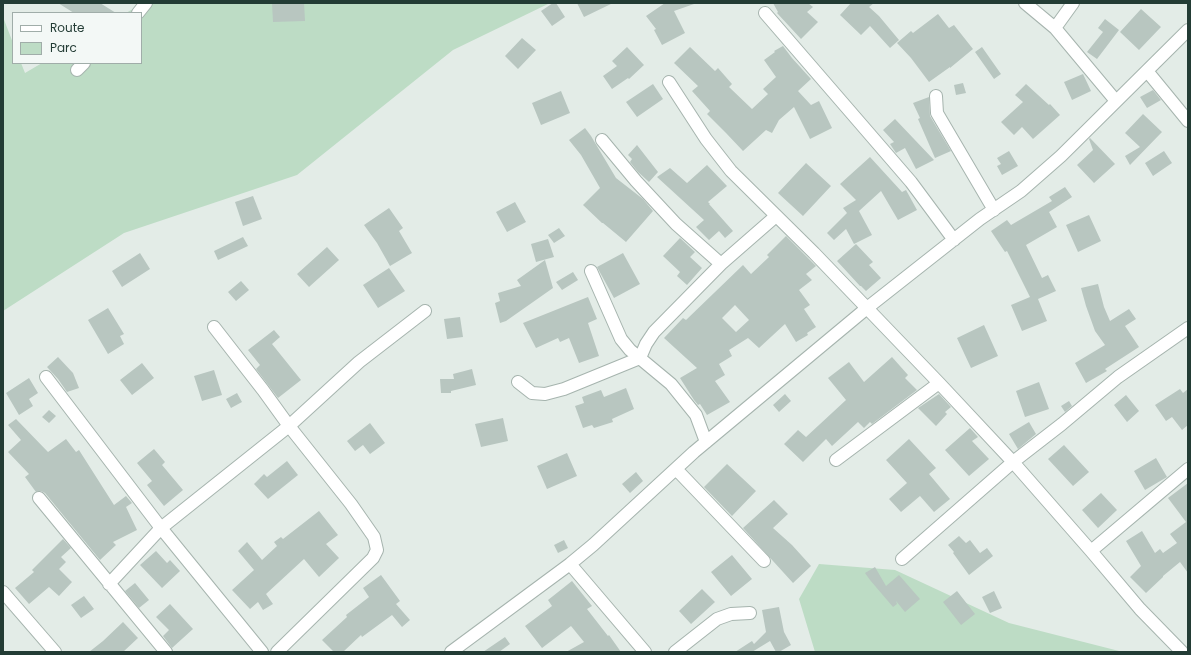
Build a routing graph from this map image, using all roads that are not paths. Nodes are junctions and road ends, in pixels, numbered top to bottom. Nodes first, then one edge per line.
1 (146, 3) edge
2 (1025, 3) edge
3 (1073, 3) edge
4 (139, 12) edge
5 (765, 13) dead end
6 (1055, 28) junction
7 (1188, 30) edge
8 (1147, 71) junction
9 (669, 82) dead end
10 (936, 96) dead end
11 (1116, 101) junction
12 (1188, 121) edge
13 (602, 140) dead end
14 (994, 210) junction
15 (776, 216) junction
16 (954, 240) junction
17 (721, 264) junction
18 (591, 271) dead end
19 (867, 308) junction
20 (425, 311) dead end
21 (214, 327) dead end
22 (1188, 328) edge
23 (640, 358) junction
24 (46, 377) dead end
25 (518, 382) dead end
26 (939, 383) junction
27 (288, 426) junction
28 (706, 442) junction
29 (836, 460) dead end
30 (1013, 462) junction
31 (1188, 468) edge
32 (676, 469) junction
33 (39, 498) dead end
34 (161, 528) junction
35 (1091, 551) junction
36 (902, 559) dead end
37 (764, 561) dead end
38 (570, 564) junction
39 (109, 584) junction
40 (3, 592) edge
41 (750, 613) dead end
42 (55, 652) edge
43 (166, 652) edge
44 (262, 652) edge
45 (277, 652) edge
46 (451, 652) edge
47 (645, 652) edge
48 (675, 652) edge
49 (1182, 652) edge

1 - 4 street
2 - 6 street
3 - 6 street
5 - 16 street
6 - 11 street
7 - 8 street
8 - 11 street
8 - 12 street
9 - 15 street
10 - 14 street
11 - 14 street
13 - 17 street
14 - 16 street
15 - 17 street
15 - 19 street
16 - 19 street
17 - 23 street
18 - 23 street
19 - 26 street
19 - 28 street
20 - 27 street
21 - 27 street
22 - 30 street
23 - 25 street
23 - 28 street
24 - 34 street
26 - 29 street
26 - 30 street
27 - 34 street
27 - 45 street
28 - 32 street
30 - 35 street
30 - 36 street
31 - 35 street
32 - 37 street
32 - 38 street
33 - 39 street
34 - 39 street
34 - 44 street
35 - 49 street
38 - 46 street
38 - 47 street
39 - 43 street
40 - 42 street
41 - 48 street

